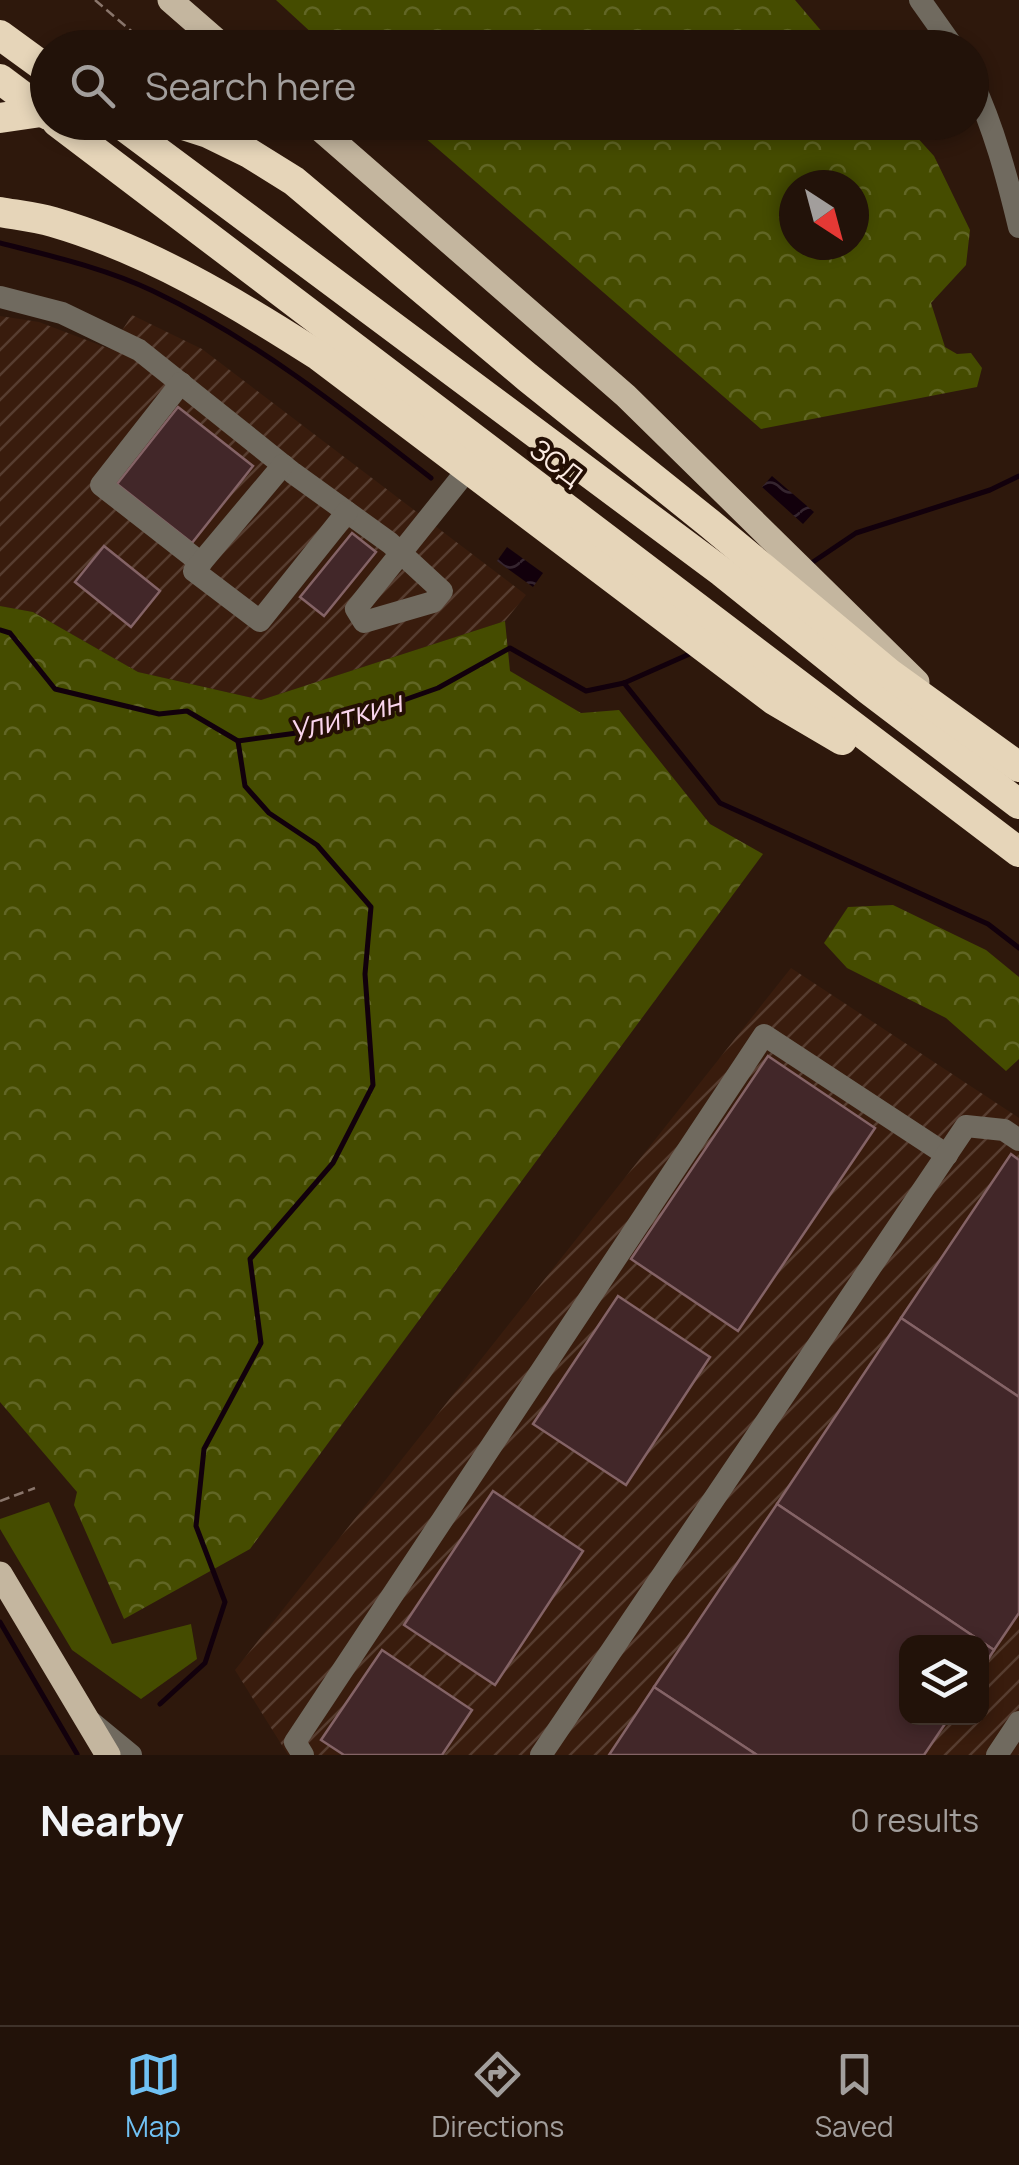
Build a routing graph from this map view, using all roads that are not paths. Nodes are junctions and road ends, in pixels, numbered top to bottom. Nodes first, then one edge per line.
1 (170, 0) edge
2 (920, 0) edge
3 (204, 30) edge
4 (941, 30) edge
5 (0, 35) edge
6 (30, 57) edge
7 (0, 79) edge
8 (30, 100) edge
9 (30, 115) edge
10 (0, 118) edge
11 (989, 118) edge
12 (81, 140) edge
13 (142, 140) edge
14 (221, 140) edge
15 (333, 140) edge
16 (0, 212) edge
17 (1019, 228) edge
18 (0, 297) edge
19 (181, 383) junction
20 (284, 465) junction
21 (468, 468) junction
22 (347, 512) junction
23 (201, 563) junction
24 (949, 716) junction
25 (1019, 768) edge
26 (1019, 804) edge
27 (970, 815) junction
28 (1019, 852) edge
29 (1019, 1140) edge
30 (947, 1155) junction
31 (0, 1574) edge
32 (86, 1718) junction
33 (1019, 1722) edge
34 (108, 1755) edge
35 (131, 1755) edge
36 (303, 1755) edge
37 (541, 1755) edge
38 (997, 1755) edge

1 - 3 main road
2 - 4 street
5 - 6 highway
7 - 8 highway
9 - 10 highway, bridge
11 - 17 street
12 - 27 highway, ЗСД
13 - 26 highway, ЗСД
14 - 24 highway
15 - 24 main road
16 - 21 highway
18 - 19 street
19 - 20 street
19 - 23 street
20 - 22 street
20 - 23 street
21 - 22 street
21 - 27 highway
22 - 23 street
24 - 25 highway
27 - 28 highway, ЗСД
29 - 30 street
30 - 36 street
30 - 37 street
31 - 32 main road
32 - 34 main road
32 - 35 street
33 - 38 street

